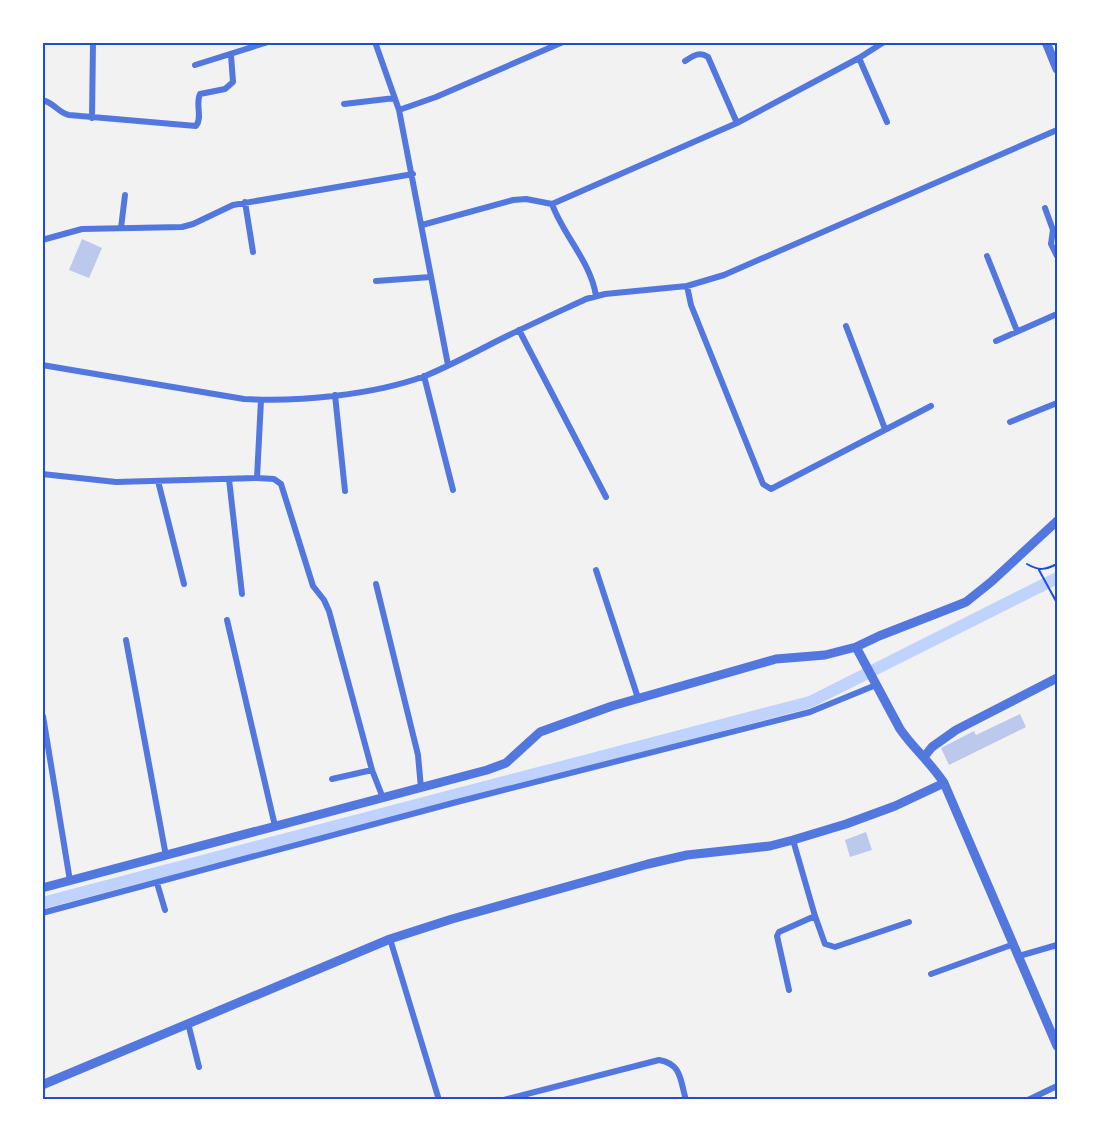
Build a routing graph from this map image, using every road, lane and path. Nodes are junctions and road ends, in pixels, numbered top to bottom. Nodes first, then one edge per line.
1 (93, 42) edge
2 (268, 42) edge
3 (375, 42) edge
4 (563, 42) edge
5 (884, 42) edge
6 (1046, 42) edge
7 (231, 55) junction
8 (859, 58) junction
9 (685, 61) dead end
10 (195, 65) dead end
11 (1057, 69) edge
12 (395, 98) junction
13 (42, 100) edge
14 (344, 104) dead end
15 (399, 110) junction
16 (92, 118) junction
17 (887, 122) dead end
18 (737, 123) junction
19 (1057, 130) edge
20 (412, 174) junction
21 (125, 195) dead end
22 (245, 202) junction
23 (552, 204) junction
24 (1045, 208) dead end
25 (422, 225) junction
26 (121, 228) junction
27 (42, 240) edge
28 (253, 252) dead end
29 (987, 256) dead end
30 (1057, 256) edge
31 (431, 277) junction
32 (376, 280) dead end
33 (687, 286) junction
34 (596, 296) junction
35 (1057, 314) edge
36 (846, 326) dead end
37 (519, 330) junction
38 (1017, 332) junction
39 (996, 341) dead end
40 (42, 365) edge
41 (448, 365) junction
42 (424, 376) junction
43 (335, 395) junction
44 (261, 400) junction
45 (1057, 403) edge
46 (931, 406) dead end
47 (1010, 422) dead end
48 (885, 429) junction
49 (42, 474) edge
50 (257, 478) junction
51 (229, 479) junction
52 (158, 481) junction
53 (453, 490) dead end
54 (345, 491) dead end
55 (606, 497) dead end
56 (1057, 521) edge
57 (1018, 558) junction
58 (1057, 564) edge
59 (597, 570) dead end
60 (1039, 570) junction
61 (184, 584) dead end
62 (376, 584) dead end
63 (243, 594) dead end
64 (1057, 603) edge
65 (227, 620) dead end
66 (126, 640) dead end
67 (856, 647) junction
68 (1057, 678) edge
69 (876, 685) junction
70 (638, 698) junction
71 (43, 716) edge
72 (924, 757) junction
73 (372, 770) junction
74 (332, 779) dead end
75 (944, 783) junction
76 (421, 788) junction
77 (383, 798) junction
78 (275, 826) junction
79 (793, 840) junction
80 (165, 856) junction
81 (70, 881) junction
82 (157, 883) junction
83 (42, 888) edge
84 (165, 910) dead end
85 (42, 913) edge
86 (814, 916) junction
87 (909, 922) dead end
88 (390, 939) junction
89 (1014, 944) junction
90 (1057, 945) edge
91 (1019, 956) junction
92 (931, 974) dead end
93 (789, 990) dead end
94 (188, 1023) junction
95 (1057, 1046) edge
96 (199, 1067) dead end
97 (42, 1085) edge
98 (1057, 1086) edge
99 (439, 1100) edge
100 (504, 1100) edge
101 (686, 1100) edge
102 (1028, 1100) edge

1 - 16 street
2 - 7 street
3 - 12 street
4 - 15 street
5 - 8 street
6 - 11 street
7 - 10 street
7 - 16 street
8 - 17 street
8 - 18 street
9 - 18 street
12 - 14 street
12 - 15 street
13 - 16 street
15 - 20 street
18 - 23 street
19 - 33 street
20 - 22 street
20 - 25 street
21 - 26 street
22 - 26 street
22 - 28 street
23 - 25 street
23 - 34 street
24 - 30 street
25 - 31 street
26 - 27 street
29 - 38 street
31 - 32 street
31 - 41 street
33 - 34 street
33 - 48 street
34 - 37 street
35 - 38 street
36 - 48 street
37 - 41 street
37 - 55 street
38 - 39 street
40 - 44 street
41 - 42 street
42 - 43 street
42 - 53 street
43 - 44 street
43 - 54 street
44 - 50 street
45 - 47 street
46 - 48 street
49 - 52 street
50 - 51 street
50 - 73 street
51 - 52 street
51 - 63 street
52 - 61 street
56 - 57 street
57 - 60 path
57 - 67 street
58 - 60 path
59 - 70 street
60 - 64 path
62 - 76 street
65 - 78 street
66 - 80 street
67 - 69 street
67 - 70 street
68 - 72 street
69 - 72 street
69 - 82 street
70 - 76 street
71 - 81 street
72 - 75 street
73 - 74 street
73 - 77 street
75 - 79 street
75 - 89 street
76 - 77 street
77 - 78 street
78 - 80 street
79 - 86 street
79 - 88 street
80 - 81 street
81 - 83 street
82 - 84 street
82 - 85 street
86 - 87 street
86 - 93 street
88 - 94 street
88 - 99 street
89 - 91 street
89 - 92 street
90 - 91 street
91 - 95 street
94 - 96 street
94 - 97 street
98 - 102 street
100 - 101 street

